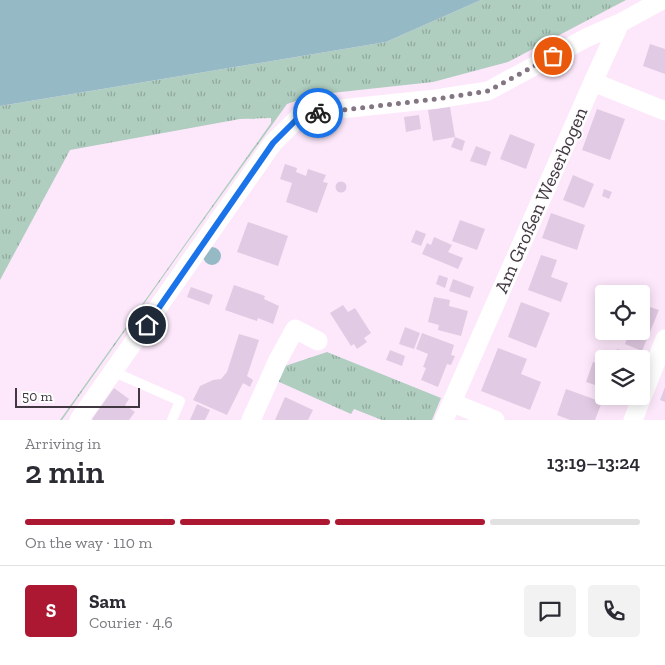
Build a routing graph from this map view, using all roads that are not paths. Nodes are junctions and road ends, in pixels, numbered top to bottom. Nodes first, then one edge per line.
1 (662, 0) edge
2 (620, 23) junction
3 (593, 82) junction
4 (665, 111) edge
5 (665, 339) edge
6 (318, 341) dead end
7 (114, 372) junction
8 (453, 403) junction
9 (79, 420) edge
10 (172, 420) edge
11 (251, 420) edge
12 (444, 420) edge
13 (495, 420) edge
14 (633, 420) edge

1 - 2 street
2 - 3 street, Am Großen Weserbogen
2 - 7 street
3 - 4 street
3 - 8 street, Am Großen Weserbogen
5 - 14 street
6 - 11 street
7 - 9 street
7 - 10 lane
8 - 12 street, Am Großen Weserbogen
8 - 13 street

